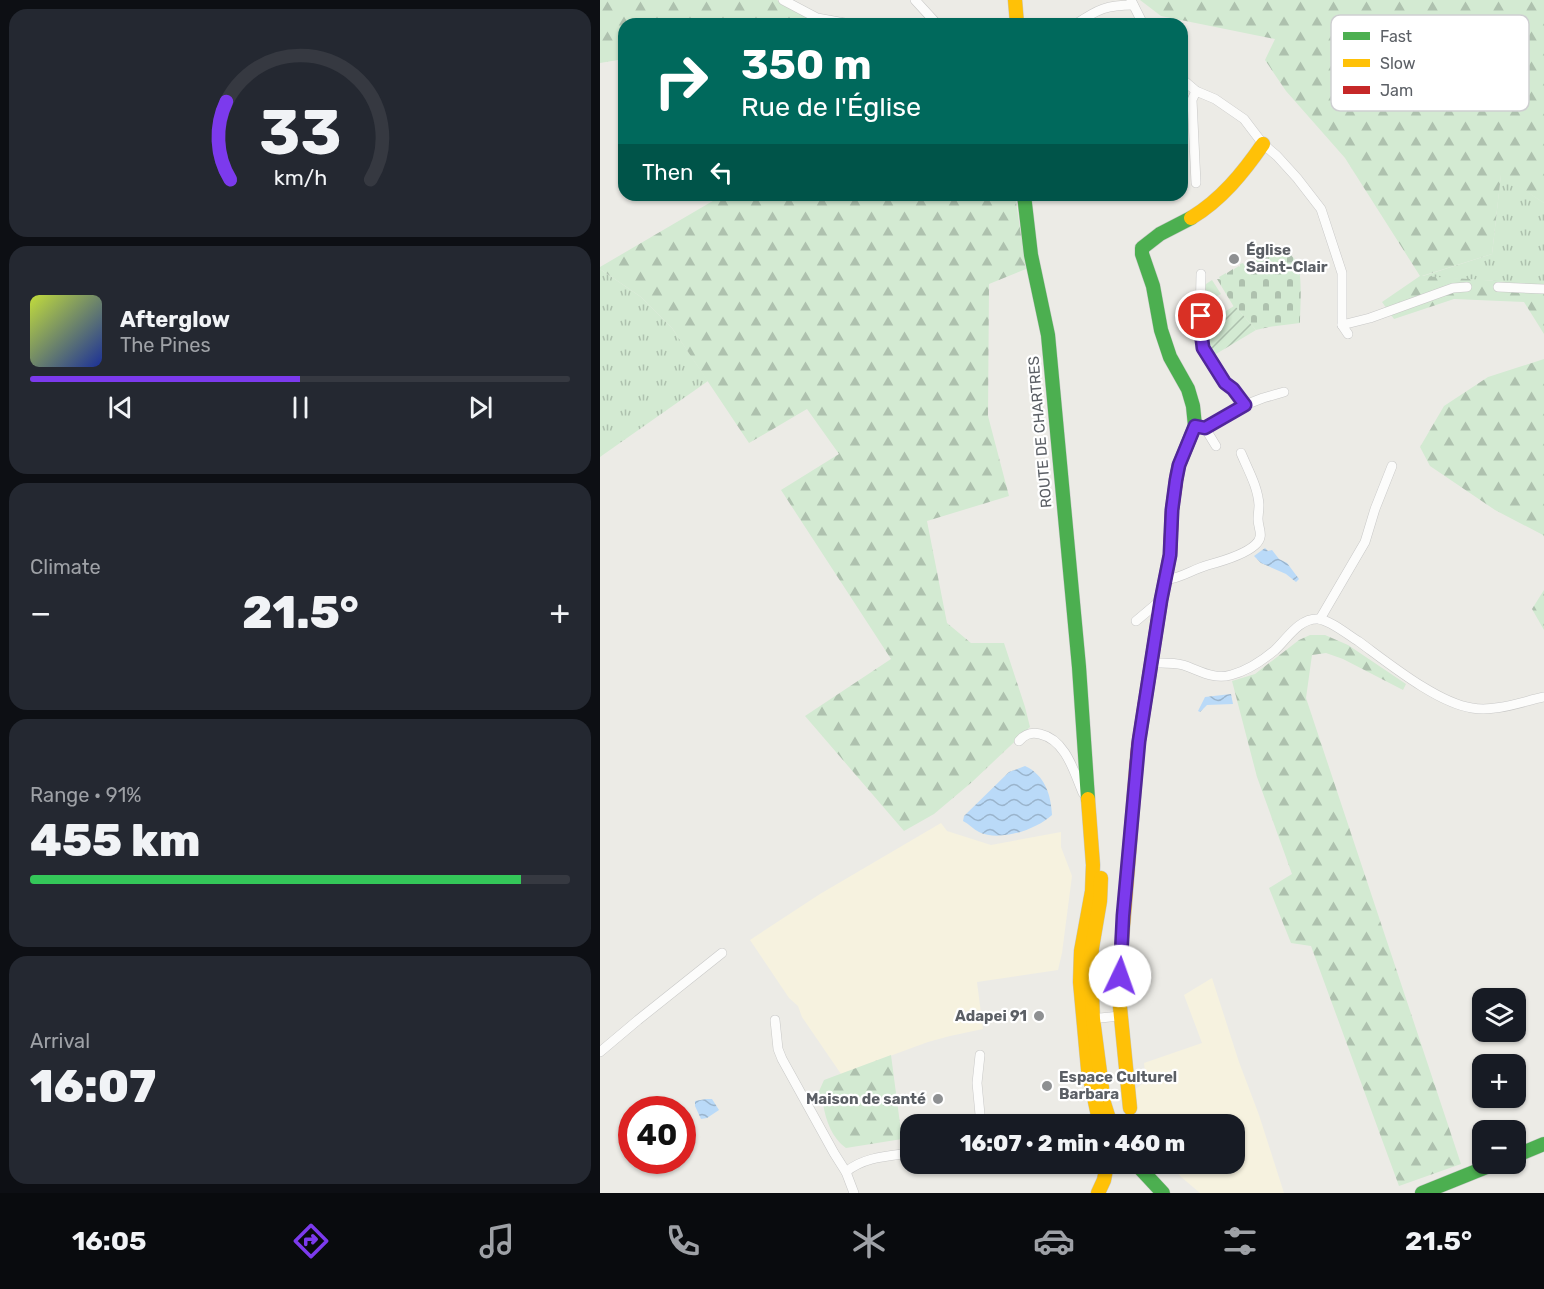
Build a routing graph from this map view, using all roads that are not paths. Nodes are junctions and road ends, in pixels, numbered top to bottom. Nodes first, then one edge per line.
1 (783, 0) edge
2 (915, 0) edge
3 (1015, 0) edge
4 (1022, 0) edge
5 (1132, 2) edge
6 (817, 18) edge
7 (932, 18) edge
8 (1016, 18) edge
9 (1023, 18) edge
10 (1085, 18) edge
11 (1140, 18) edge
12 (1188, 86) edge
13 (1196, 91) junction
14 (1263, 144) junction
15 (1196, 183) dead end
16 (1025, 201) edge
17 (1201, 274) dead end
18 (1498, 286) dead end
19 (1467, 287) dead end
20 (1544, 289) edge
21 (1342, 325) junction
22 (1348, 334) dead end
23 (1284, 392) dead end
24 (1245, 405) junction
25 (1200, 427) junction
26 (1216, 446) dead end
27 (1241, 453) dead end
28 (1392, 466) dead end
29 (1165, 579) junction
30 (1161, 600) junction
31 (1320, 619) junction
32 (1136, 621) dead end
33 (1151, 663) junction
34 (1544, 697) edge
35 (1018, 741) dead end
36 (1091, 796) junction
37 (722, 953) dead end
38 (1120, 1016) junction
39 (1088, 1019) junction
40 (775, 1020) dead end
41 (600, 1052) edge
42 (980, 1055) dead end
43 (1130, 1108) dead end
44 (980, 1114) edge
45 (1098, 1114) edge
46 (1108, 1114) edge
47 (1544, 1144) edge
48 (1526, 1151) edge
49 (900, 1155) edge
50 (846, 1173) junction
51 (1472, 1173) edge
52 (1105, 1174) edge
53 (1145, 1174) edge
54 (854, 1193) edge
55 (1098, 1193) edge
56 (1163, 1193) edge
57 (1422, 1193) edge

1 - 6 street
2 - 7 street
3 - 8 main road
4 - 9 main road
5 - 10 street
5 - 11 street
12 - 13 street
13 - 14 street
13 - 15 street
14 - 21 street
14 - 25 main road
16 - 36 main road, ROUTE DE CHARTRES
17 - 24 street
18 - 20 street
19 - 21 street
21 - 22 street
23 - 24 street
24 - 25 street
25 - 26 street
25 - 29 main road
27 - 29 street
28 - 31 street
29 - 30 main road
30 - 32 street
30 - 33 main road
31 - 33 street
31 - 34 street
33 - 38 main road
35 - 36 street
36 - 39 main road, ROUTE DE CHARTRES
37 - 41 street
38 - 39 street
38 - 43 main road
39 - 45 main road, ROUTE DE CHARTRES
39 - 46 main road, ROUTE DE CHARTRES
40 - 50 street
42 - 44 street
47 - 48 main road
49 - 50 street
50 - 54 street
51 - 57 main road
52 - 55 main road
53 - 56 main road

